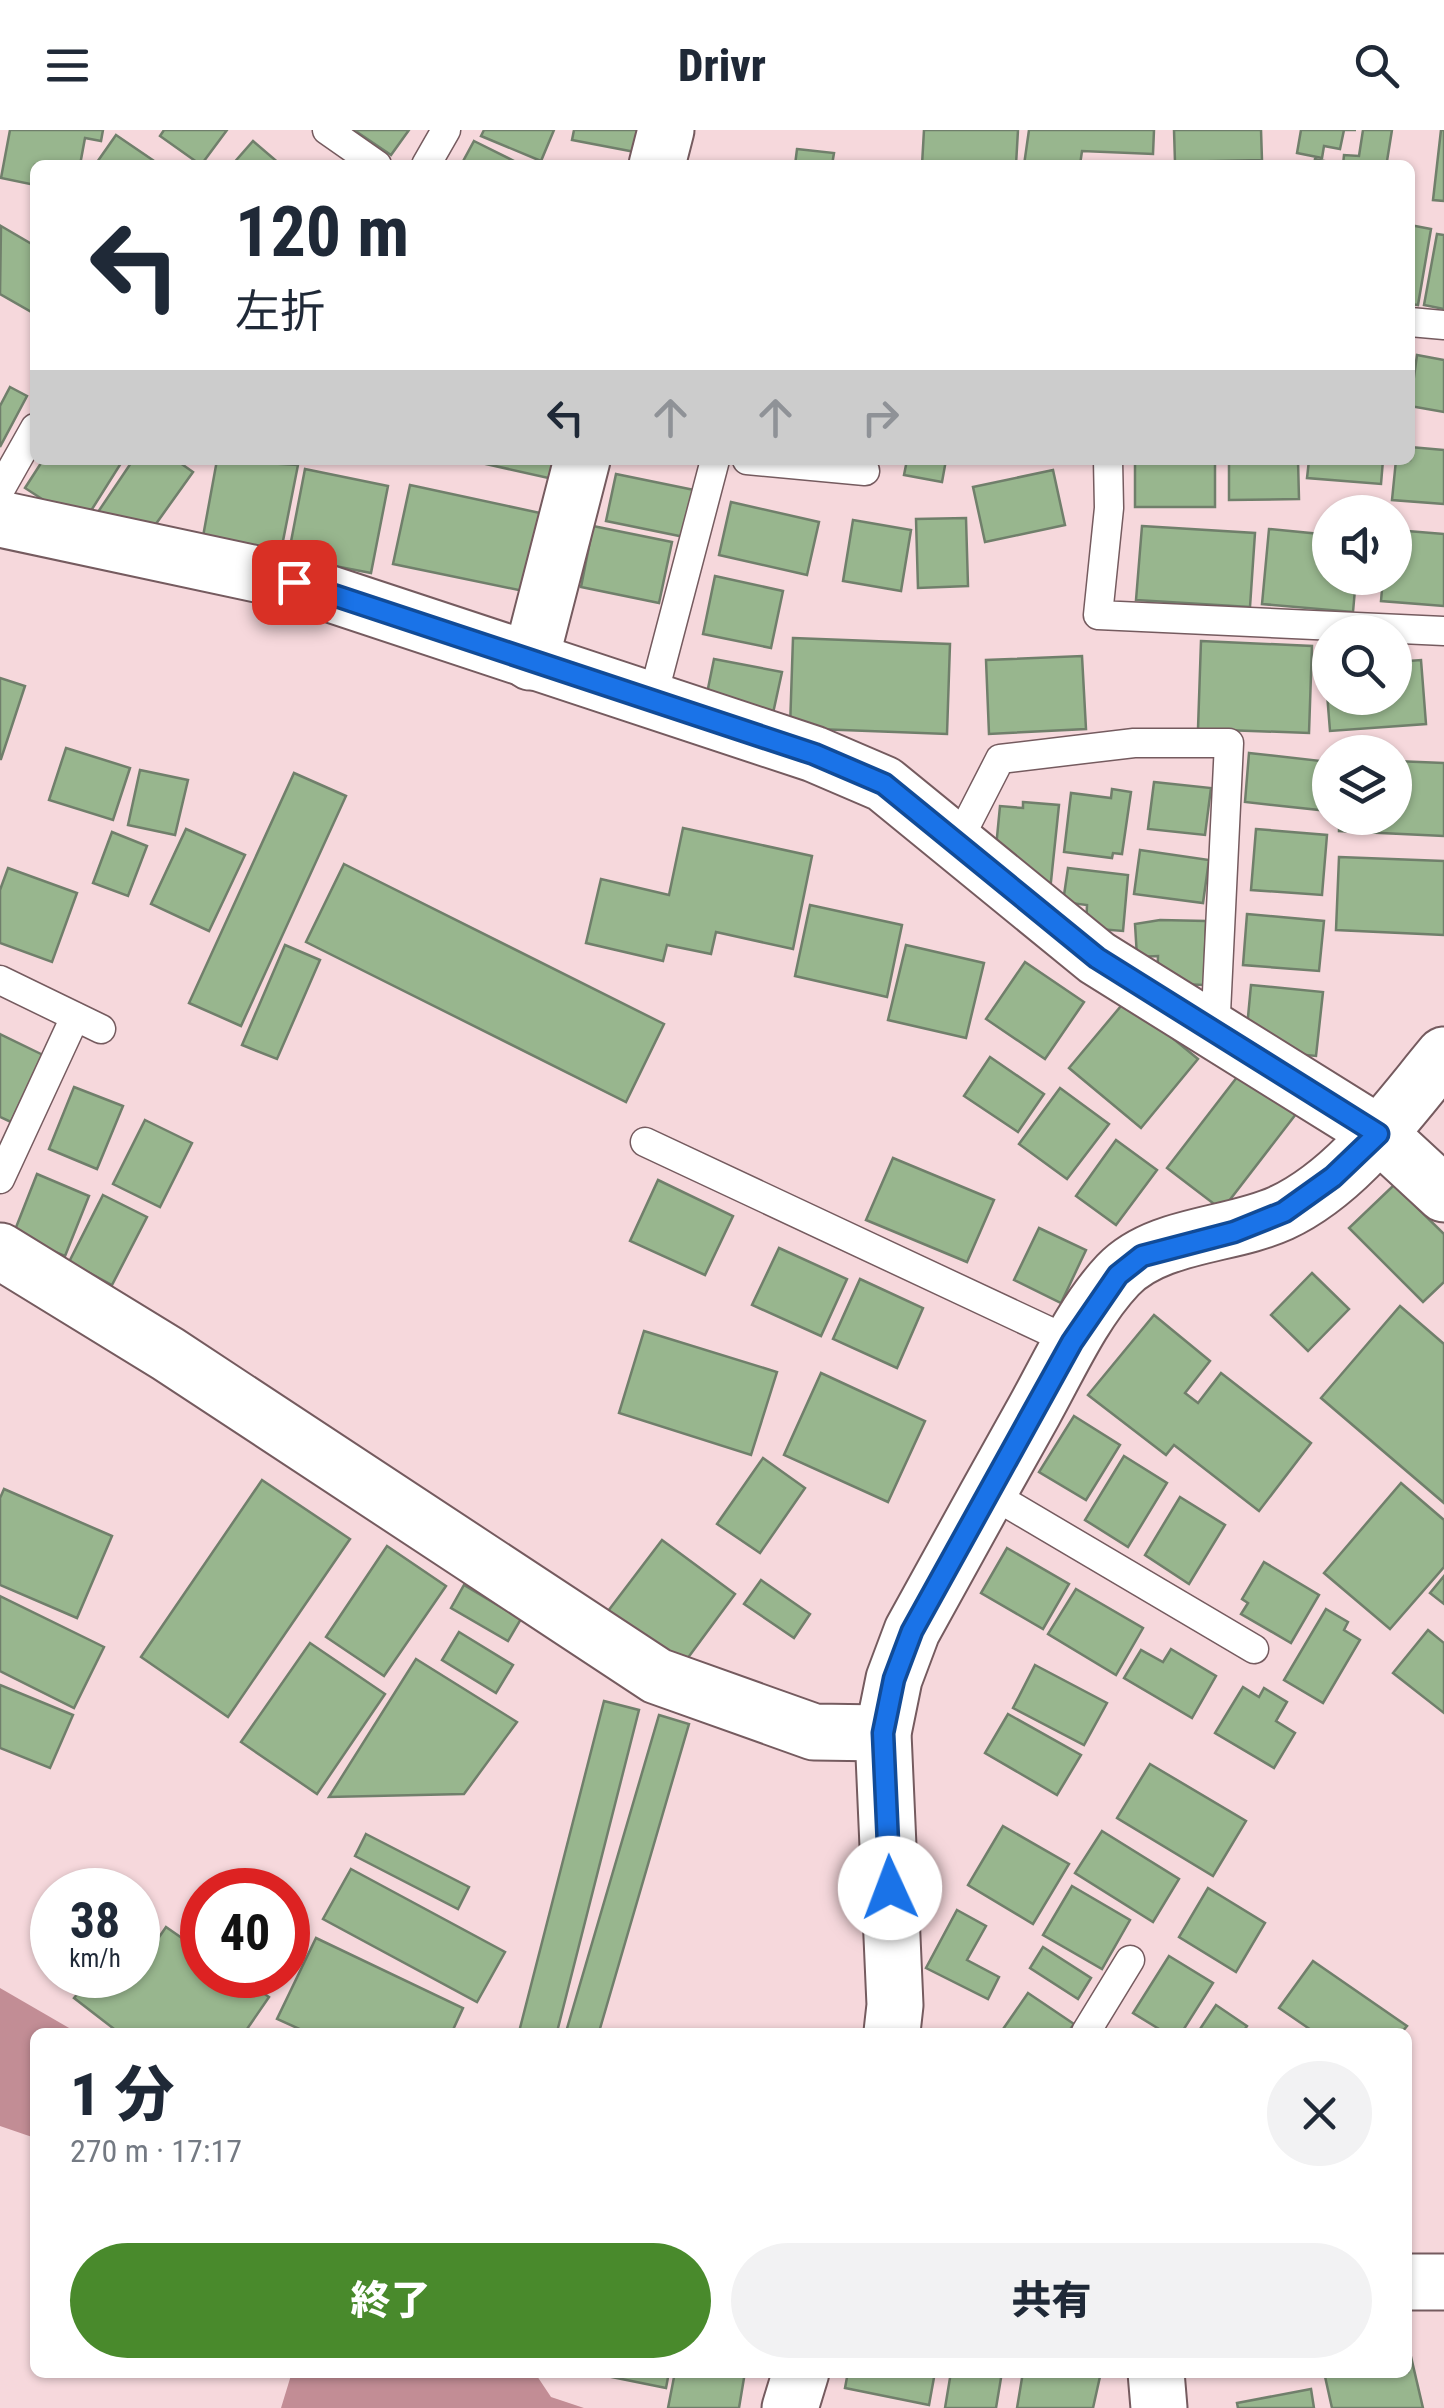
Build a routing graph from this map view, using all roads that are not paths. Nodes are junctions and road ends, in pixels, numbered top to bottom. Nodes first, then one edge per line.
1 (327, 130) edge
2 (446, 130) edge
3 (666, 130) edge
4 (370, 160) edge
5 (429, 160) edge
6 (659, 160) edge
7 (1415, 322) edge
8 (1444, 324) edge
9 (30, 437) edge
10 (581, 465) edge
11 (714, 465) edge
12 (801, 465) edge
13 (1108, 465) edge
14 (865, 471) dead end
15 (0, 490) edge
16 (0, 519) edge
17 (1444, 631) edge
18 (530, 662) junction
19 (652, 700) junction
20 (957, 843) junction
21 (0, 980) edge
22 (75, 1017) junction
23 (101, 1030) dead end
24 (1215, 1034) junction
25 (1444, 1055) edge
26 (1378, 1134) junction
27 (645, 1142) dead end
28 (0, 1179) edge
29 (1444, 1194) edge
30 (0, 1250) edge
31 (1072, 1342) junction
32 (988, 1492) junction
33 (1254, 1650) dead end
34 (883, 1733) junction
35 (1130, 1960) dead end
36 (892, 2028) edge
37 (1088, 2028) edge
38 (798, 2378) edge
39 (1156, 2378) edge
40 (790, 2408) edge
41 (1159, 2408) edge

1 - 4 lane
2 - 5 lane
3 - 6 street
7 - 8 lane
9 - 15 lane
10 - 18 street
11 - 19 lane
12 - 14 lane
13 - 17 lane
16 - 18 street
18 - 19 street
19 - 20 street
20 - 24 street
20 - 24 lane
21 - 22 lane
22 - 23 lane
22 - 28 lane
24 - 26 street
25 - 26 street
26 - 29 street
26 - 31 street
27 - 31 lane
30 - 34 street
31 - 32 street
32 - 33 lane
32 - 34 street
34 - 36 street
35 - 37 lane
38 - 40 street
39 - 41 street

